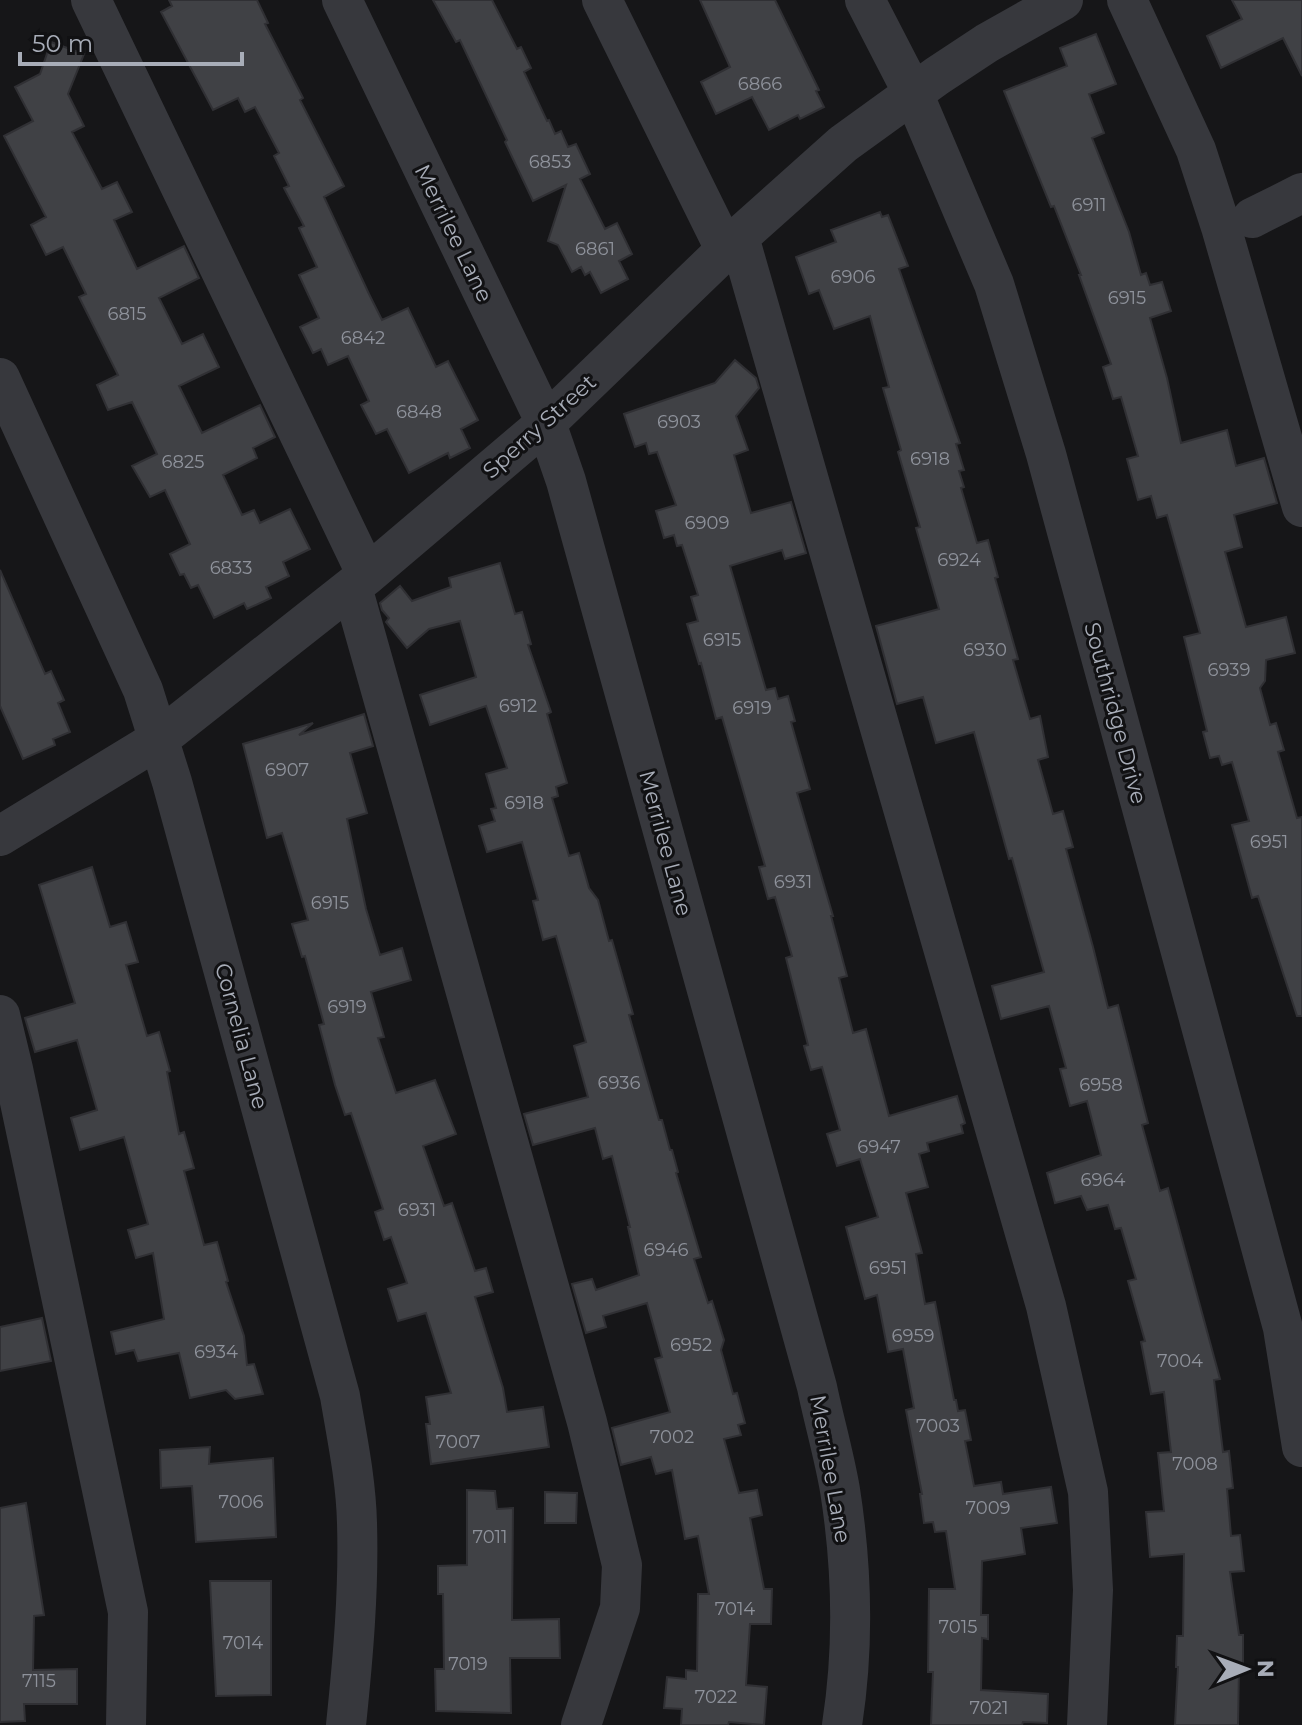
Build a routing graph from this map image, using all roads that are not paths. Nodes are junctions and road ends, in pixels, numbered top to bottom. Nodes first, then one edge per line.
1 (91, 0) edge
2 (342, 0) edge
3 (602, 0) edge
4 (865, 0) edge
5 (1063, 0) edge
6 (1127, 0) edge
7 (913, 93) junction
8 (1302, 193) edge
9 (1252, 218) dead end
10 (732, 244) junction
11 (0, 378) edge
12 (546, 423) junction
13 (1302, 507) edge
14 (360, 581) junction
15 (159, 739) junction
16 (0, 836) edge
17 (0, 1015) edge
18 (1302, 1447) edge
19 (126, 1725) edge
20 (346, 1725) edge
21 (581, 1725) edge
22 (842, 1725) edge
23 (1087, 1725) edge

1 - 14 street
2 - 12 street, Merrilee Lane
3 - 10 street
4 - 7 street, Southridge Drive
5 - 7 street, Sperry Street
6 - 13 street
7 - 10 street, Sperry Street
7 - 18 street, Southridge Drive
8 - 9 street
10 - 12 street, Sperry Street
10 - 23 street
11 - 15 street, Cornelia Lane
12 - 14 street, Sperry Street
12 - 22 street, Merrilee Lane
14 - 15 street, Sperry Street
14 - 21 street
15 - 16 street, Sperry Street
15 - 20 street, Cornelia Lane
17 - 19 street

